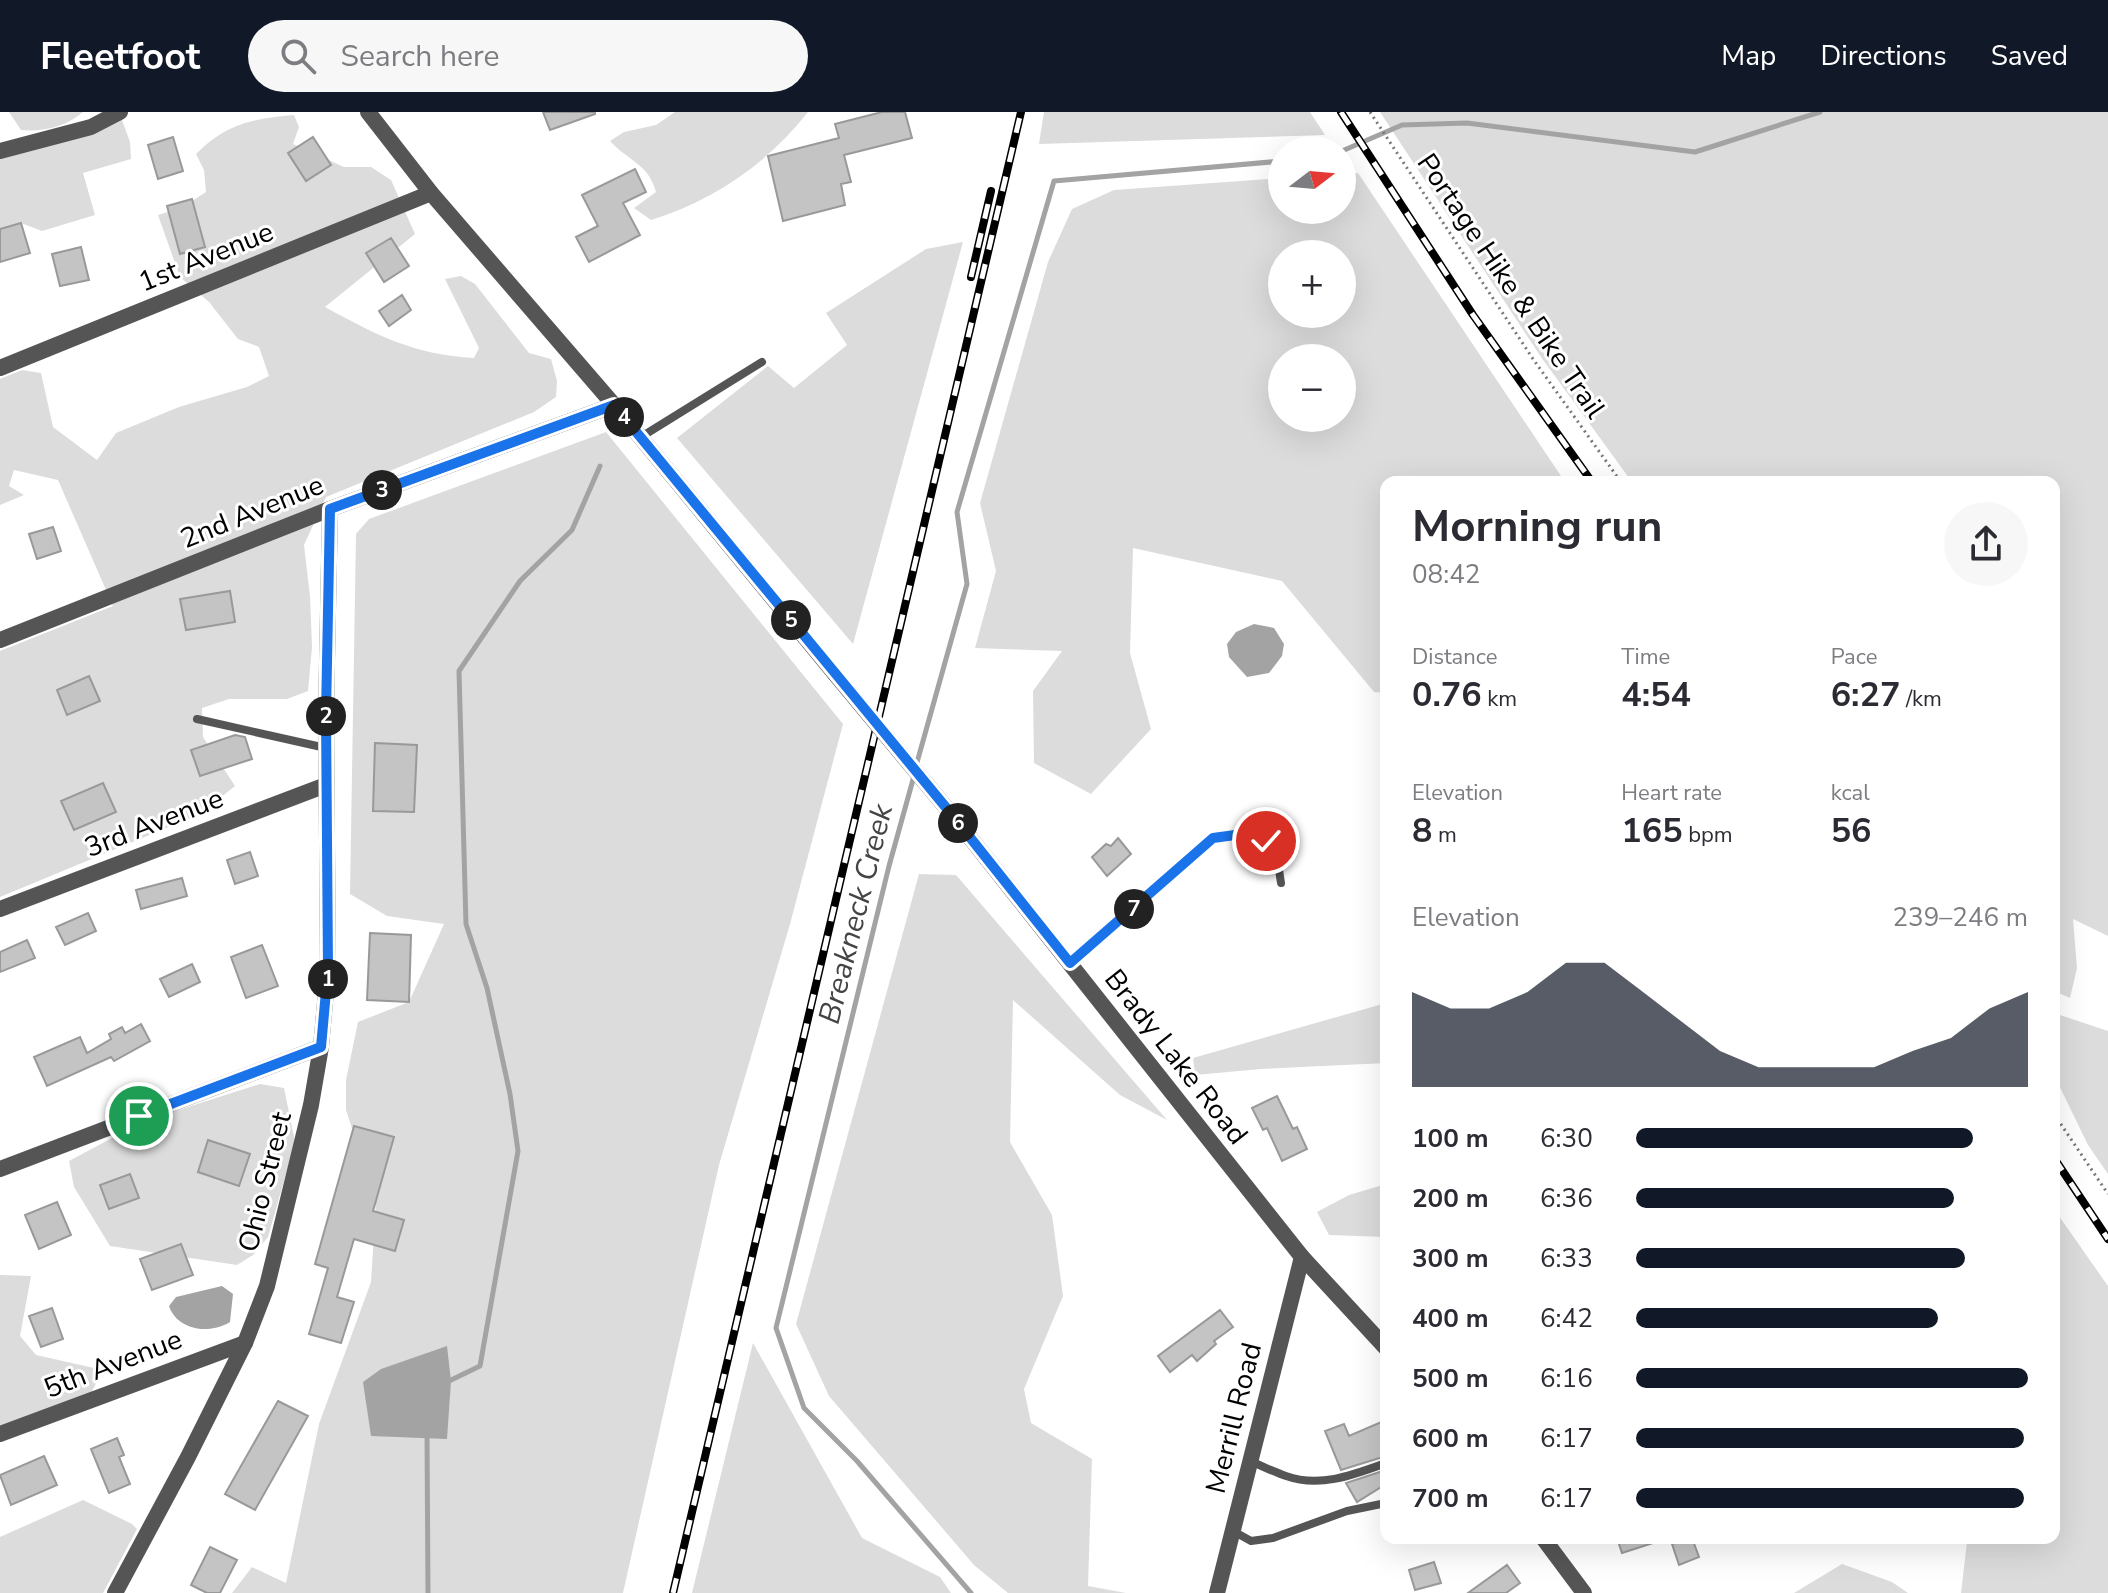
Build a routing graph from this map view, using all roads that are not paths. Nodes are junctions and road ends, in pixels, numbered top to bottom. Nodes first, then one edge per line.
1 (120, 112) edge
2 (368, 112) edge
3 (0, 151) edge
4 (431, 193) junction
5 (762, 362) dead end
6 (0, 368) edge
7 (614, 405) junction
8 (641, 437) junction
9 (330, 509) junction
10 (0, 640) edge
11 (197, 719) dead end
12 (327, 748) junction
13 (326, 785) junction
14 (1281, 883) dead end
15 (0, 909) edge
16 (1070, 963) junction
17 (321, 1047) junction
18 (0, 1169) edge
19 (1302, 1257) junction
20 (1380, 1342) edge
21 (245, 1343) junction
22 (0, 1434) edge
23 (1249, 1461) junction
24 (1380, 1465) edge
25 (1380, 1504) edge
26 (1232, 1531) junction
27 (1547, 1544) edge
28 (115, 1593) edge
29 (1217, 1593) edge
30 (1584, 1593) edge

1 - 3 street
2 - 4 street, Brady Lake Road
4 - 6 street, 1st Avenue
4 - 7 street, Brady Lake Road
5 - 8 lane
7 - 8 street, Brady Lake Road
7 - 9 street, 2nd Avenue
8 - 16 street, Brady Lake Road, bridge
9 - 10 street, 2nd Avenue
9 - 12 street, Ohio Street
11 - 12 lane
12 - 13 street, Ohio Street
13 - 15 street, 3rd Avenue
13 - 17 street, Ohio Street
14 - 16 lane
16 - 19 street, Brady Lake Road
17 - 18 street
17 - 21 street, Ohio Street
19 - 20 street, Brady Lake Road
19 - 23 street, Merrill Road
21 - 22 street, 5th Avenue
21 - 28 street, Ohio Street
23 - 24 lane
23 - 26 street, Merrill Road
25 - 26 lane
26 - 29 street, Merrill Road
27 - 30 street

